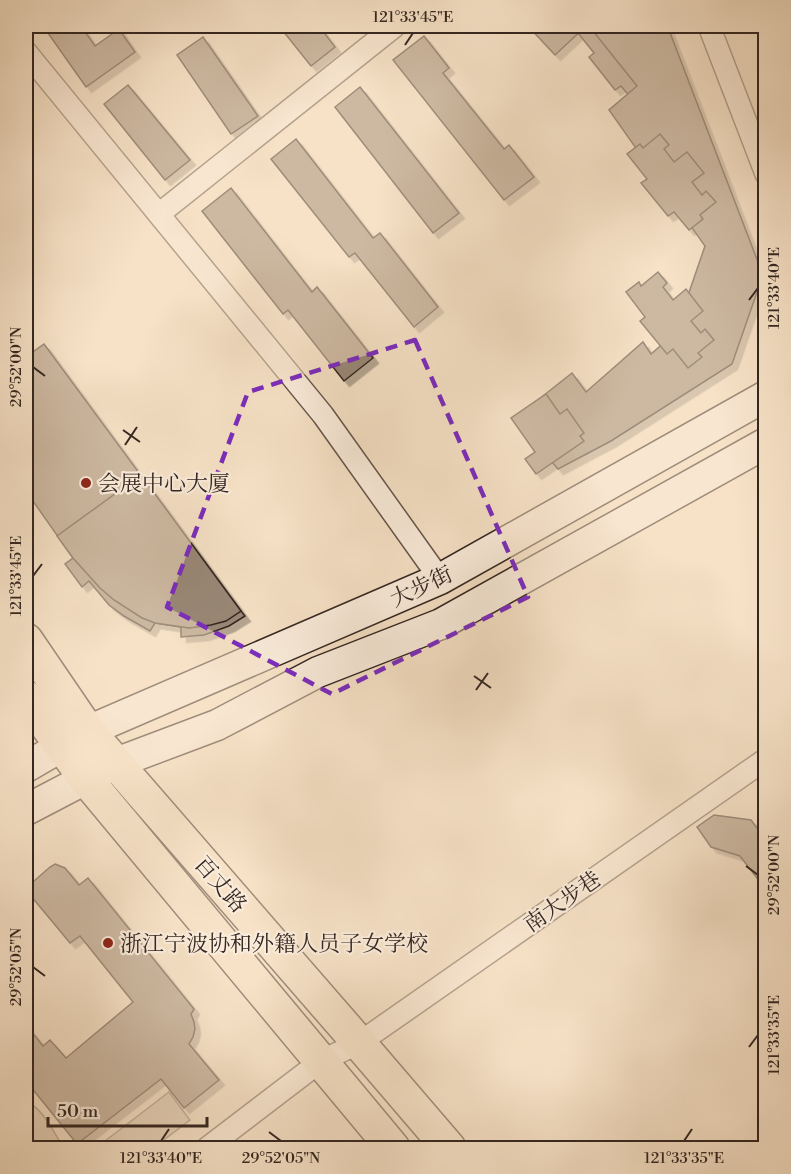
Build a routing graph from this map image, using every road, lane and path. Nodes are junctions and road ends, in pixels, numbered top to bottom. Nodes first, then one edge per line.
1 (395, 26) edge
2 (709, 26) edge
3 (26, 52) edge
4 (765, 174) edge
5 (159, 214) junction
6 (765, 396) edge
7 (765, 443) edge
8 (440, 579) junction
9 (26, 640) edge
10 (26, 697) edge
11 (75, 738) junction
12 (765, 759) edge
13 (116, 763) junction
14 (26, 766) edge
15 (86, 779) junction
16 (26, 810) edge
17 (359, 1043) junction
18 (321, 1061) junction
19 (207, 1149) edge
20 (393, 1149) edge
21 (449, 1149) edge

1 - 5 street
2 - 4 street
3 - 5 street
5 - 8 street
6 - 8 main road, 大步街
7 - 13 main road, 大步街
8 - 11 main road, 大步街
9 - 11 main road, 百丈路
10 - 11 main road, 百丈路
11 - 13 main road, 百丈路
11 - 14 main road, 大步街
11 - 15 main road, 百丈路
12 - 17 street, 南大步巷
13 - 15 main road, 大步街
13 - 17 main road, 百丈路
15 - 16 main road, 大步街
15 - 18 main road, 百丈路
17 - 18 street, 南大步巷
17 - 21 main road, 百丈路
18 - 19 street, 南大步巷
18 - 20 main road, 百丈路

